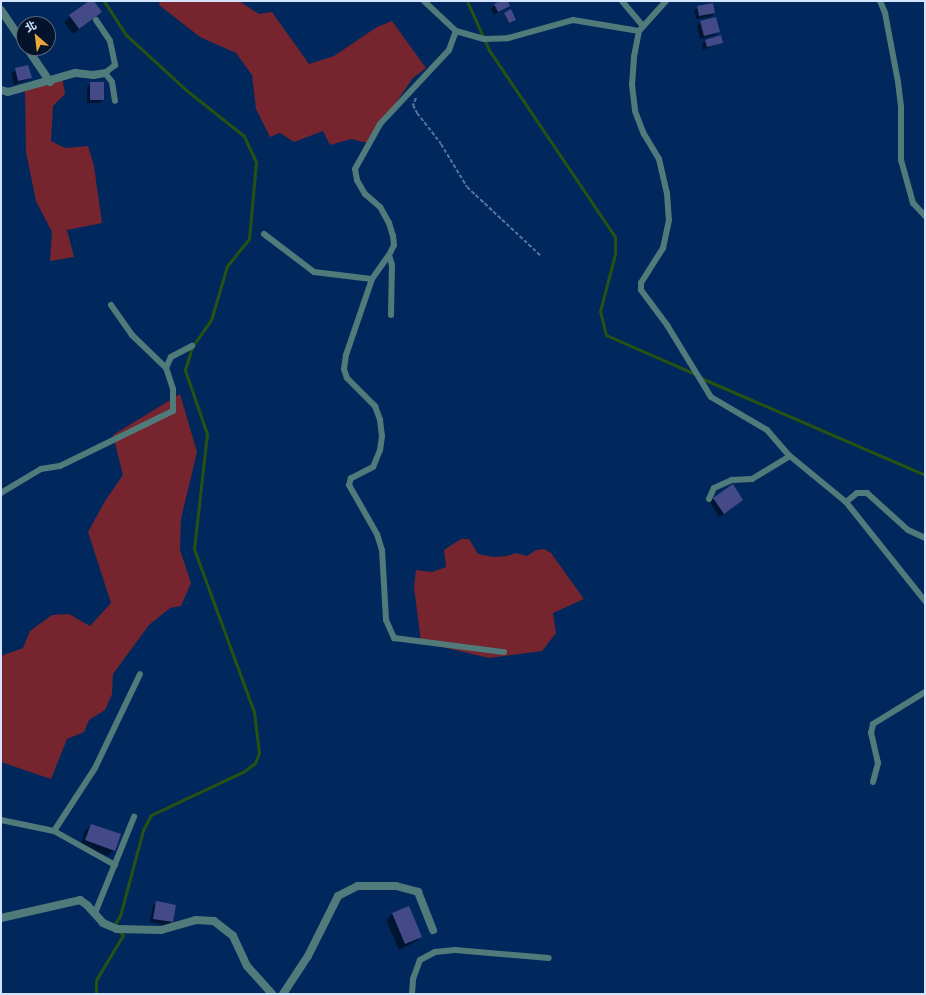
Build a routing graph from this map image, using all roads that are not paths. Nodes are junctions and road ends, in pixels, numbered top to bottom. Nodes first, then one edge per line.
1 (424, 1) edge
2 (622, 1) edge
3 (666, 1) edge
4 (880, 1) edge
5 (1, 10) edge
6 (96, 20) dead end
7 (641, 28) junction
8 (456, 31) junction
9 (16, 32) edge
10 (32, 56) edge
11 (105, 73) junction
12 (50, 82) junction
13 (1, 90) edge
14 (115, 101) dead end
15 (925, 216) edge
16 (264, 234) dead end
17 (389, 255) junction
18 (372, 279) junction
19 (111, 305) dead end
20 (391, 314) dead end
21 (192, 346) dead end
22 (166, 368) junction
23 (790, 456) junction
24 (1, 493) edge
25 (709, 499) dead end
26 (846, 502) junction
27 (925, 538) edge
28 (925, 601) edge
29 (504, 652) dead end
30 (140, 674) dead end
31 (925, 692) edge
32 (873, 782) dead end
33 (134, 817) dead end
34 (1, 820) edge
35 (54, 831) junction
36 (115, 865) junction
37 (95, 913) junction
38 (1, 918) edge
39 (433, 930) dead end
40 (549, 958) dead end
41 (272, 994) edge
42 (283, 994) edge
43 (412, 994) edge

1 - 8 lane
2 - 7 lane
3 - 7 lane
4 - 15 lane
5 - 9 street
6 - 11 lane
7 - 8 lane
7 - 23 lane
8 - 17 lane
10 - 12 street
11 - 12 street
11 - 14 lane
12 - 13 street
16 - 18 lane
17 - 18 lane
17 - 20 lane
18 - 29 lane
19 - 22 lane
21 - 22 lane
22 - 24 lane
23 - 25 lane
23 - 26 lane
26 - 27 lane
26 - 28 lane
30 - 35 lane
31 - 32 lane
33 - 36 lane
34 - 35 lane
35 - 36 lane
36 - 37 lane
37 - 38 street
37 - 41 street
39 - 42 street
40 - 43 lane

